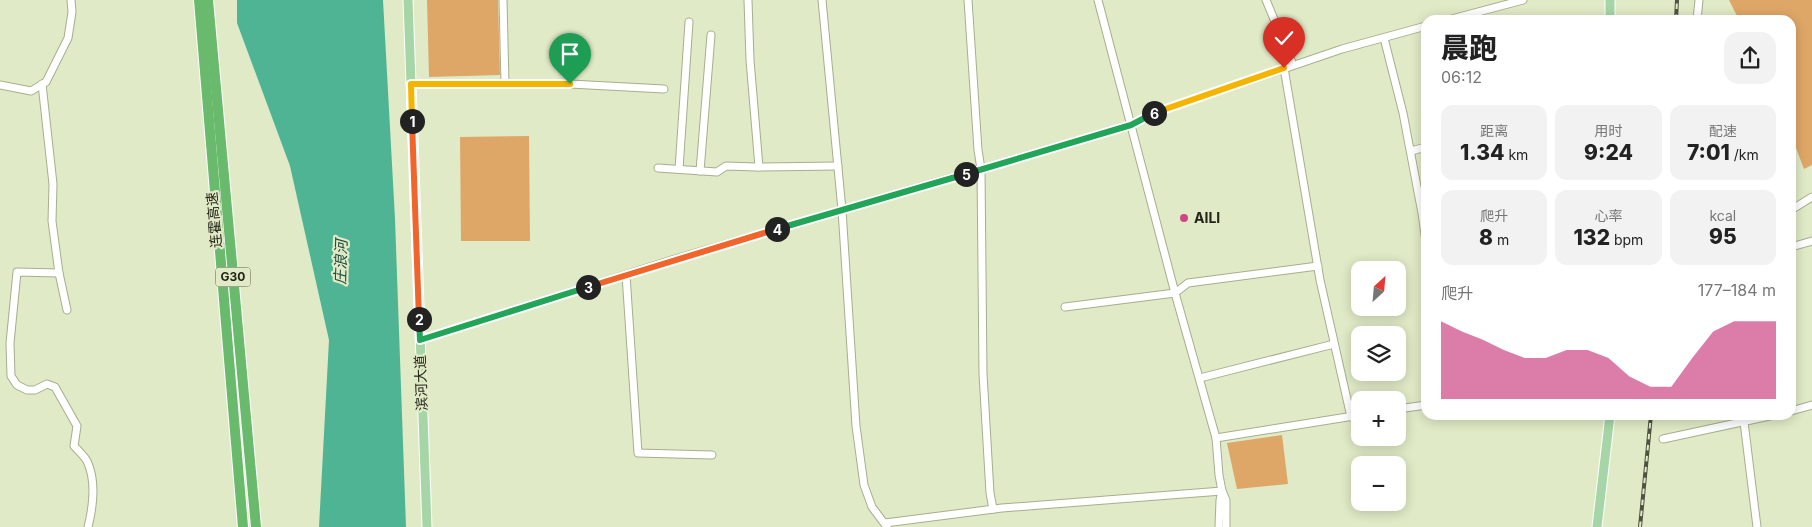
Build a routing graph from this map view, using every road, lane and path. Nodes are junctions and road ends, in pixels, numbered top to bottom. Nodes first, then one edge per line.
1 (71, 0) edge
2 (199, 0) edge
3 (208, 0) edge
4 (408, 0) edge
5 (503, 0) edge
6 (748, 0) edge
7 (822, 0) edge
8 (968, 0) edge
9 (1098, 0) edge
10 (1266, 0) edge
11 (1523, 0) edge
12 (1610, 0) edge
13 (1699, 0) edge
14 (1467, 15) edge
15 (1610, 15) edge
16 (1698, 15) edge
17 (689, 22) dead end
18 (206, 27) junction
19 (1421, 27) edge
20 (711, 35) dead end
21 (1384, 38) junction
22 (1293, 65) junction
23 (1284, 68) junction
24 (42, 84) junction
25 (411, 84) junction
26 (505, 84) junction
27 (0, 85) edge
28 (664, 89) dead end
29 (1131, 125) junction
30 (1421, 149) edge
31 (1411, 151) junction
32 (838, 166) junction
33 (760, 167) junction
34 (658, 168) dead end
35 (679, 169) junction
36 (981, 169) junction
37 (700, 171) junction
38 (1812, 197) edge
39 (1796, 207) edge
40 (842, 210) junction
41 (1421, 210) edge
42 (1812, 241) edge
43 (1796, 246) edge
44 (1318, 266) junction
45 (59, 273) junction
46 (626, 275) junction
47 (1176, 292) junction
48 (1065, 307) dead end
49 (66, 310) dead end
50 (420, 340) junction
51 (1334, 344) junction
52 (1200, 378) junction
53 (1421, 406) edge
54 (1812, 406) edge
55 (1406, 408) edge
56 (1796, 410) edge
57 (1350, 417) joint
58 (1609, 420) edge
59 (1753, 420) edge
60 (1744, 422) junction
61 (1216, 438) junction
62 (1662, 438) dead end
63 (712, 455) dead end
64 (1222, 491) junction
65 (992, 509) junction
66 (886, 525) edge
67 (88, 527) edge
68 (243, 527) edge
69 (256, 527) edge
70 (426, 527) edge
71 (1219, 527) edge
72 (1226, 527) edge
73 (1597, 527) edge
74 (1757, 527) edge

1 - 24 street
2 - 18 highway, 连霍高速 / G30
3 - 18 highway, 连霍高速 / G30
4 - 25 main road, 滨河大道
5 - 26 street
6 - 33 street
7 - 32 street
8 - 36 street
9 - 29 street
10 - 22 street
11 - 14 street
12 - 15 main road
13 - 16 street
17 - 35 street
18 - 68 highway, 连霍高速 / G30
18 - 69 highway, 连霍高速 / G30
19 - 21 street
20 - 37 street
21 - 22 street
21 - 31 street
22 - 23 street
23 - 29 street
23 - 44 street
24 - 27 street
24 - 45 street
25 - 26 street
25 - 50 main road, 滨河大道
26 - 28 street
29 - 36 street
29 - 47 street
30 - 31 street
31 - 41 street
32 - 33 street
32 - 40 street
33 - 37 street
34 - 35 street
35 - 37 street
36 - 40 street
36 - 65 street
38 - 39 street
40 - 46 street
40 - 66 street
42 - 43 street
44 - 47 street
44 - 51 street
45 - 49 street
45 - 67 street
46 - 50 street
46 - 63 street
47 - 48 street
47 - 52 street
50 - 70 main road, 滨河大道
51 - 52 street
51 - 57 street
52 - 61 street
53 - 55 street
54 - 56 street
57 - 61 street
58 - 73 main road
59 - 60 street
60 - 62 street
60 - 74 street
61 - 64 street
64 - 65 street
64 - 71 street
64 - 72 street
65 - 66 street

